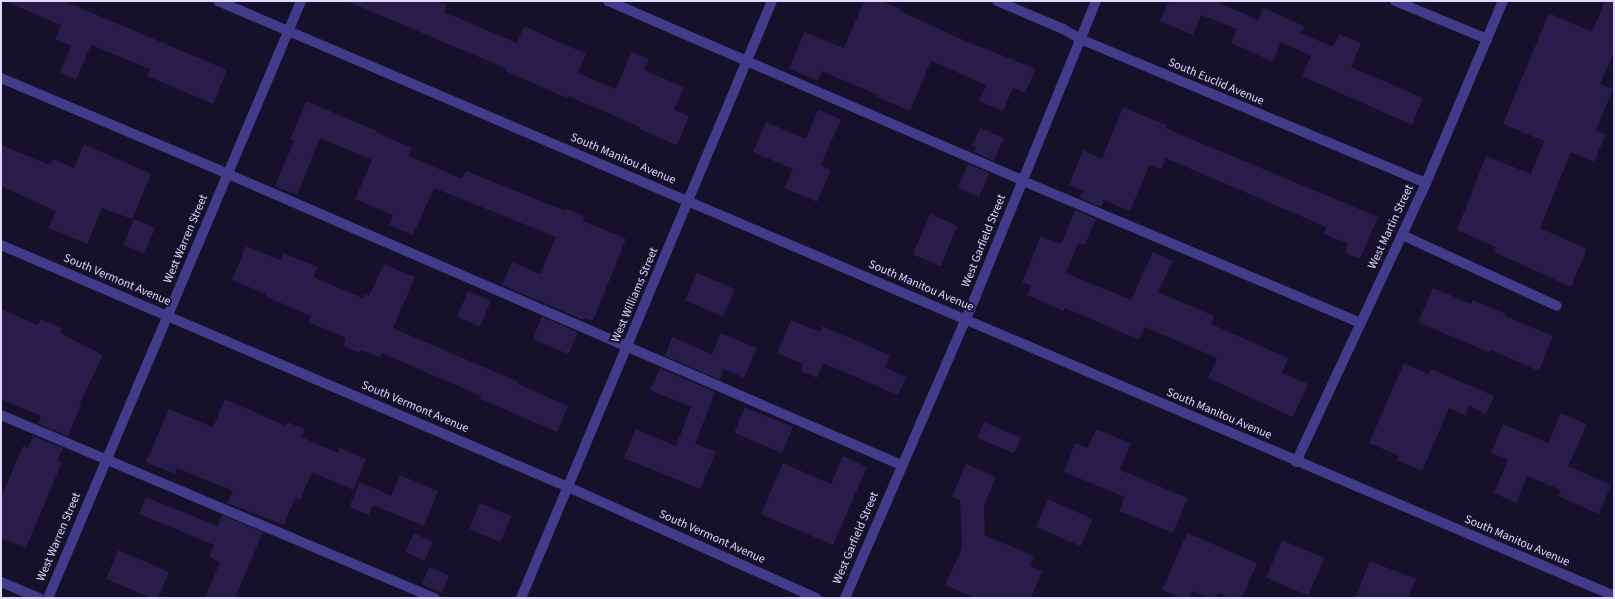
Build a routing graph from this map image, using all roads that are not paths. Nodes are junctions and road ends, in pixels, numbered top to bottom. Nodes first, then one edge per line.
1 (218, 1) edge
2 (301, 1) edge
3 (608, 1) edge
4 (772, 1) edge
5 (997, 1) edge
6 (1096, 1) edge
7 (1395, 1) edge
8 (1503, 1) edge
9 (288, 31) junction
10 (1080, 39) junction
11 (1487, 39) junction
12 (746, 60) junction
13 (1, 78) edge
14 (228, 174) junction
15 (1023, 181) junction
16 (1426, 183) junction
17 (688, 201) junction
18 (1402, 235) junction
19 (1, 245) edge
20 (1558, 306) dead end
21 (167, 316) junction
22 (966, 319) junction
23 (1360, 323) junction
24 (627, 348) junction
25 (1, 415) edge
26 (107, 459) junction
27 (1296, 462) junction
28 (901, 465) junction
29 (568, 486) junction
30 (1, 582) edge
31 (1614, 596) edge
32 (39, 598) edge
33 (48, 598) edge
34 (435, 598) edge
35 (521, 598) edge
36 (816, 598) edge
37 (845, 598) edge

1 - 9 street, South Manitou Avenue
2 - 9 street, West Warren Street
3 - 12 street
4 - 12 street, West Williams Street
5 - 10 street, South Euclid Avenue
6 - 10 street, West Garfield Street
7 - 11 street
8 - 11 street, West Martin Street
9 - 14 street, West Warren Street
9 - 17 street, South Manitou Avenue
10 - 15 street, West Garfield Street
10 - 16 street, South Euclid Avenue
11 - 16 street, West Martin Street
12 - 15 street
12 - 17 street, West Williams Street
13 - 14 street
14 - 21 street, West Warren Street
14 - 24 street
15 - 22 street, West Garfield Street
15 - 23 street
16 - 18 street, West Martin Street
17 - 22 street, South Manitou Avenue
17 - 24 street, West Williams Street
18 - 20 street
18 - 23 street, West Martin Street
19 - 21 street, South Vermont Avenue
21 - 26 street, West Warren Street
21 - 29 street, South Vermont Avenue
22 - 27 street, South Manitou Avenue
22 - 28 street, West Garfield Street
23 - 27 street, West Martin Street
24 - 28 street
24 - 29 street, West Williams Street
25 - 26 street
26 - 33 street, West Warren Street
26 - 34 street
27 - 31 street, South Manitou Avenue
28 - 37 street, West Garfield Street
29 - 35 street, West Williams Street
29 - 36 street, South Vermont Avenue
30 - 32 street

